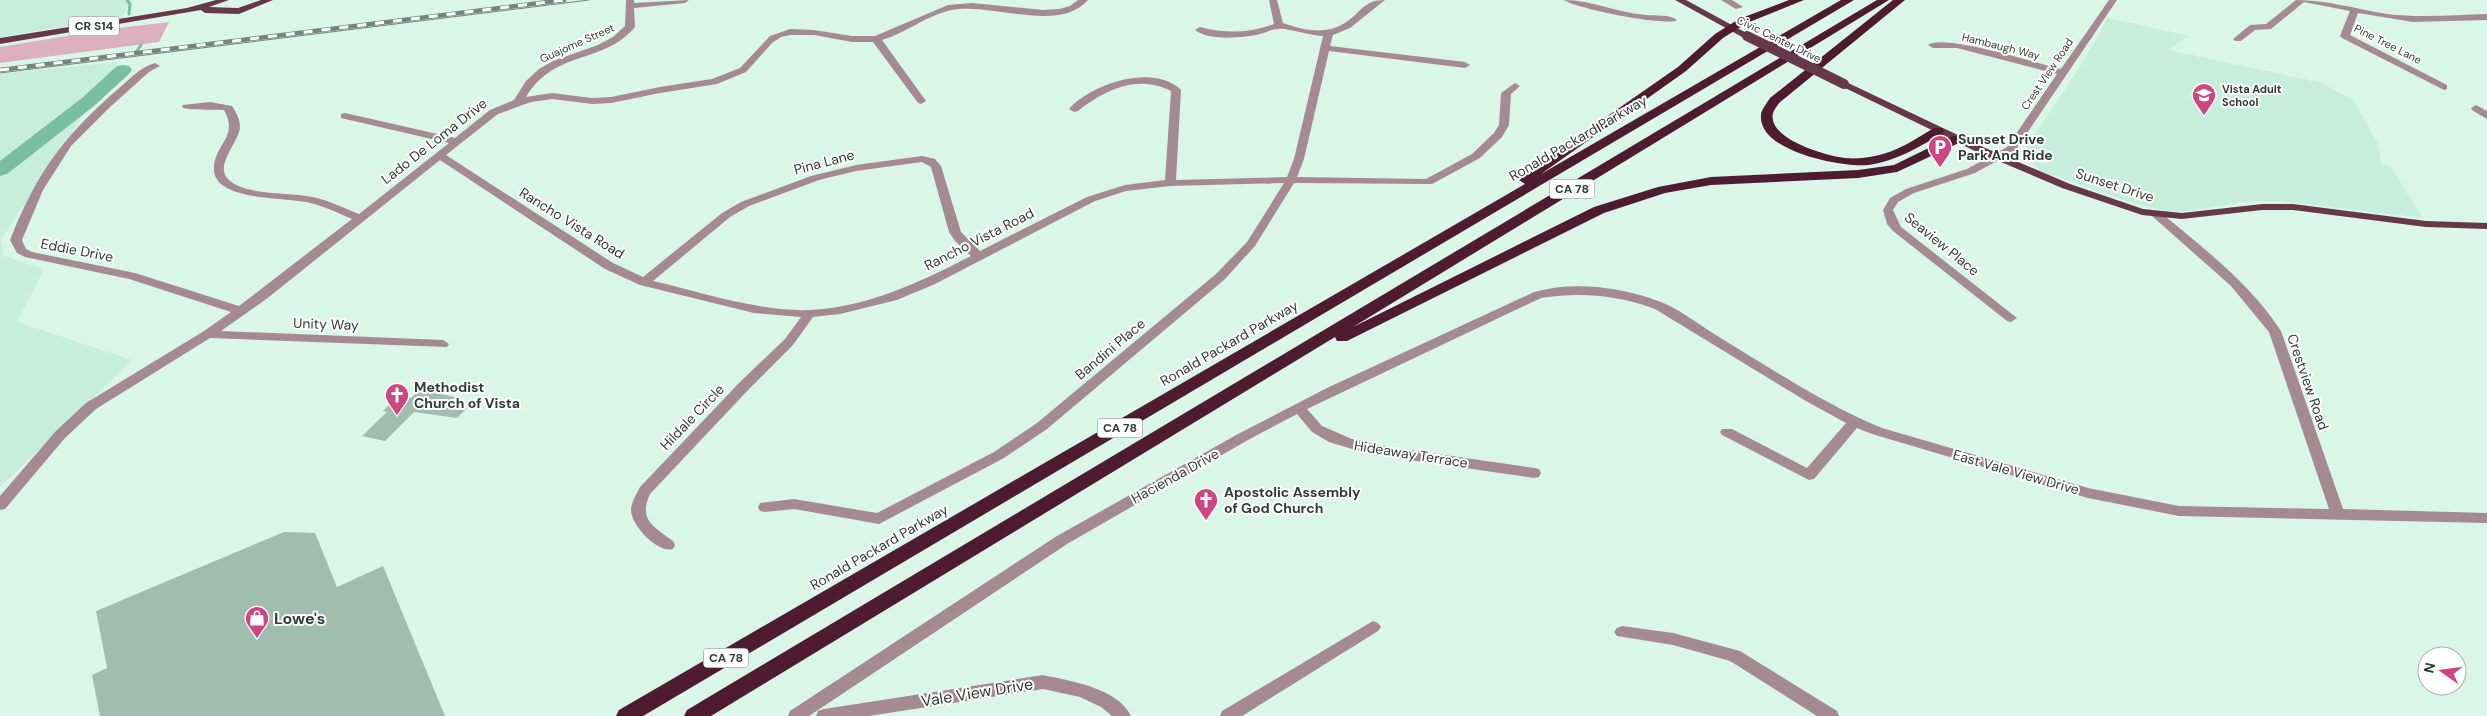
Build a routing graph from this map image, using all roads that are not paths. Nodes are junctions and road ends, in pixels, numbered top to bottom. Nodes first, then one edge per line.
1 (270, 0) edge
2 (686, 0) edge
3 (1084, 0) edge
4 (1273, 0) edge
5 (1381, 0) edge
6 (1679, 0) edge
7 (1725, 0) edge
8 (1799, 0) edge
9 (1849, 0) edge
10 (1884, 0) edge
11 (1900, 0) edge
12 (2113, 0) edge
13 (2300, 0) edge
14 (2307, 0) edge
15 (261, 1) edge
16 (1573, 1) edge
17 (631, 3) edge
18 (224, 4) edge
19 (1738, 7) dead end
20 (2355, 10) junction
21 (2487, 17) edge
22 (1672, 20) dead end
23 (1279, 25) junction
24 (1731, 29) junction
25 (1200, 30) dead end
26 (1330, 32) junction
27 (876, 39) junction
28 (2238, 39) dead end
29 (0, 41) edge
30 (1933, 45) dead end
31 (1326, 48) junction
32 (1465, 65) dead end
33 (155, 66) dead end
34 (2063, 73) junction
35 (1844, 84) joint
36 (1515, 86) dead end
37 (2444, 87) dead end
38 (921, 101) dead end
39 (518, 102) junction
40 (187, 107) dead end
41 (2476, 108) dead end
42 (1074, 109) dead end
43 (345, 116) dead end
44 (2487, 116) edge
45 (1938, 130) junction
46 (1957, 139) junction
47 (456, 141) junction
48 (439, 155) junction
49 (1997, 157) junction
50 (1291, 180) junction
51 (1170, 183) junction
52 (2156, 214) junction
53 (360, 218) junction
54 (2487, 226) edge
55 (978, 256) junction
56 (1412, 256) junction
57 (644, 282) junction
58 (1581, 289) joint
59 (240, 312) junction
60 (809, 314) junction
61 (2011, 318) dead end
62 (208, 334) junction
63 (443, 344) dead end
64 (1259, 378) junction
65 (1300, 408) junction
66 (1855, 422) junction
67 (1727, 432) dead end
68 (1534, 473) dead end
69 (0, 505) edge
70 (765, 507) dead end
71 (2338, 516) junction
72 (2487, 518) edge
73 (668, 545) dead end
74 (1374, 627) dead end
75 (1622, 632) dead end
76 (782, 662) junction
77 (626, 716) edge
78 (694, 716) edge
79 (706, 716) edge
80 (796, 716) edge
81 (824, 716) edge
82 (1124, 716) edge
83 (1228, 716) edge
84 (1831, 716) edge

1 - 15 main road, CR S14
2 - 17 street
3 - 27 street, Lado De Loma Drive
4 - 23 street
5 - 26 street
6 - 24 main road, Civic Center Drive
7 - 19 street
8 - 24 highway
9 - 56 highway, Ronald Packard Parkway / CA 78
10 - 64 highway, CA 78
11 - 45 highway
12 - 34 street, Crest View Road
13 - 28 street
14 - 20 street
15 - 18 main road, CR S14
16 - 22 street
17 - 39 street, Guajome Street
18 - 29 main road, CR S14
20 - 21 street
20 - 37 street, Pine Tree Lane
23 - 25 street
23 - 26 street
24 - 35 main road, Civic Center Drive, bridge
24 - 56 highway
26 - 31 street, Bandini Place
27 - 38 street
27 - 39 street, Lado De Loma Drive
30 - 34 street, Hambaugh Way
31 - 32 street
31 - 50 street, Bandini Place
33 - 59 street, Eddie Drive
34 - 49 street, Crest View Road
35 - 45 main road, Sunset Drive
36 - 50 street, Rancho Vista Road
39 - 47 street, Lado De Loma Drive
40 - 53 street
41 - 44 street
42 - 51 street
43 - 47 street
45 - 46 main road, Sunset Drive
46 - 49 main road, Sunset Drive
46 - 64 highway
47 - 48 street, Lado De Loma Drive
48 - 53 street, Lado De Loma Drive
48 - 57 street, Rancho Vista Road
49 - 52 main road, Sunset Drive
49 - 61 street, Seaview Place
50 - 51 street, Rancho Vista Road
50 - 70 street, Bandini Place
51 - 55 street, Rancho Vista Road
52 - 54 main road, Sunset Drive
52 - 71 street, Crestview Road
53 - 59 street, Lado De Loma Drive
55 - 57 street, Pina Lane
55 - 60 street, Rancho Vista Road
56 - 77 highway, Ronald Packard Parkway / CA 78
57 - 60 street, Rancho Vista Road
58 - 65 street, Hacienda Drive
58 - 66 street, East Vale View Drive
59 - 62 street, Lado De Loma Drive
60 - 73 street, Hildale Circle
62 - 63 street, Unity Way
62 - 69 street, Lado De Loma Drive
64 - 76 highway, CA 78
65 - 68 street, Hideaway Terrace
65 - 80 street, Hacienda Drive
66 - 67 street
66 - 71 street, East Vale View Drive
71 - 72 street, East Vale View Drive
74 - 83 street
75 - 84 street
76 - 78 highway, CA 78
76 - 79 highway
81 - 82 street, Vale View Drive

